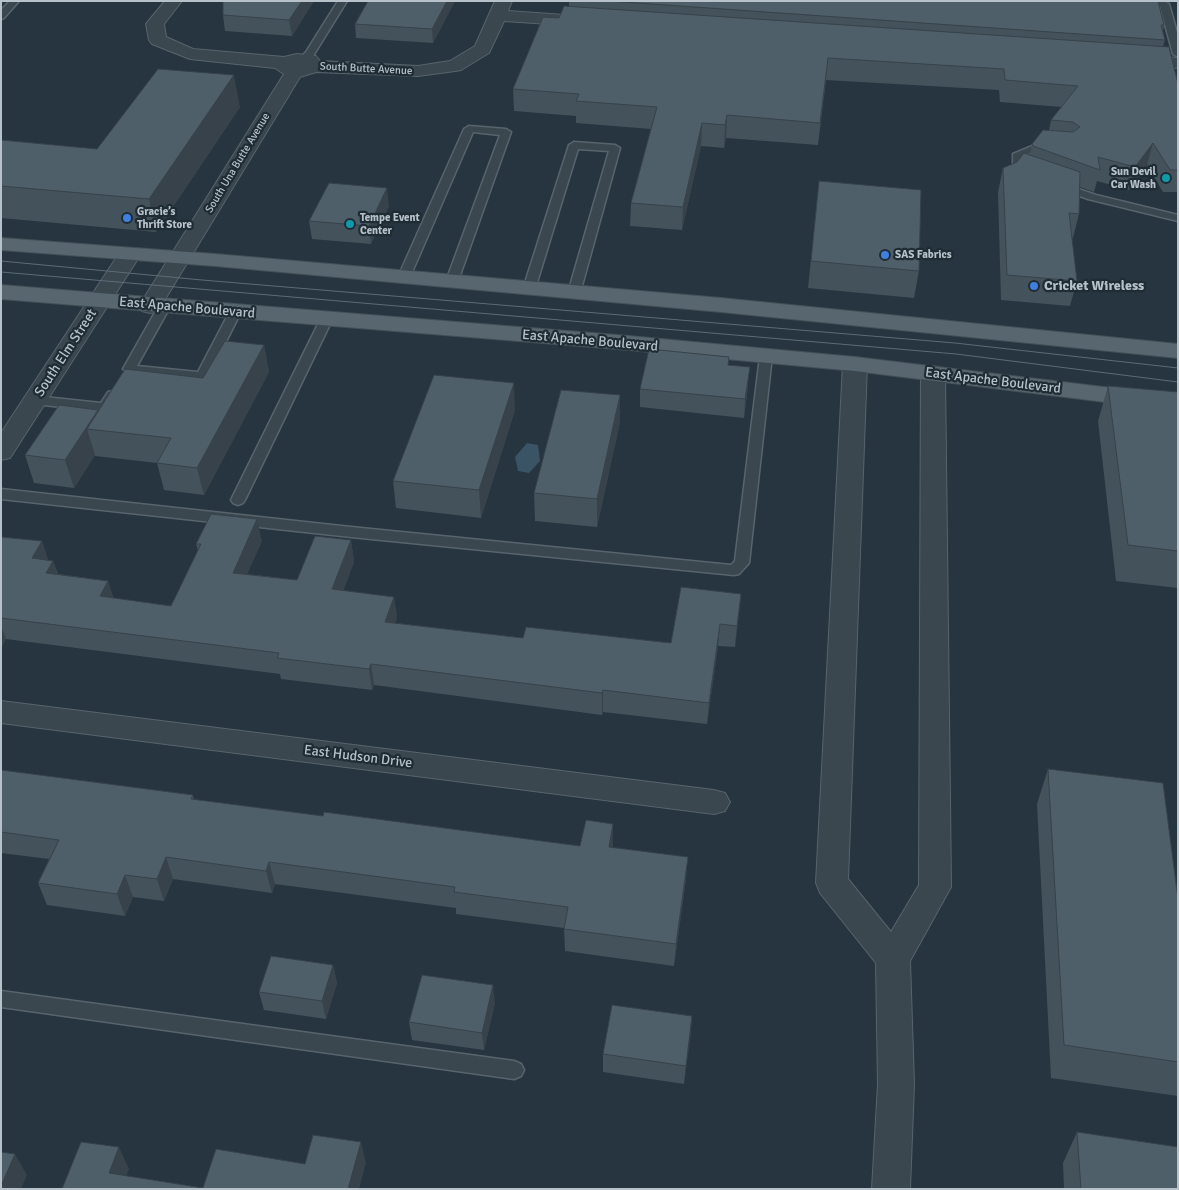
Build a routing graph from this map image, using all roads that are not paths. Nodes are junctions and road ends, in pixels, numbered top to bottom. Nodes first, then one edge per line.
1 (15, 1) edge
2 (174, 1) edge
3 (343, 1) edge
4 (1148, 1) edge
5 (501, 8) edge
6 (1, 16) edge
7 (597, 22) edge
8 (1178, 54) edge
9 (1119, 59) edge
10 (1178, 63) edge
11 (302, 65) junction
12 (1060, 148) edge
13 (1178, 218) edge
14 (1, 244) edge
15 (130, 254) junction
16 (181, 257) junction
17 (404, 277) junction
18 (452, 281) junction
19 (529, 289) junction
20 (1, 292) edge
21 (574, 293) junction
22 (100, 301) junction
23 (157, 306) junction
24 (235, 312) junction
25 (326, 320) junction
26 (1178, 351) edge
27 (766, 356) junction
28 (855, 364) junction
29 (933, 373) junction
30 (124, 377) junction
31 (35, 400) junction
32 (1178, 404) edge
33 (1, 452) edge
34 (1, 494) edge
35 (238, 500) dead end
36 (1, 712) edge
37 (714, 802) dead end
38 (893, 960) junction
39 (1, 999) edge
40 (514, 1070) dead end
41 (891, 1189) edge

1 - 6 lane
2 - 11 street, South Butte Avenue
3 - 11 lane
4 - 8 lane
5 - 7 street
5 - 11 street, South Butte Avenue
9 - 10 street
11 - 16 street, South Una Butte Avenue
12 - 13 lane
14 - 15 main road
15 - 16 main road
15 - 22 street, South Elm Street
16 - 17 main road
16 - 23 street, South Una Butte Avenue
17 - 18 main road
17 - 18 lane
18 - 19 main road
19 - 21 main road
19 - 21 lane
20 - 22 main road, East Apache Boulevard
21 - 26 main road
22 - 23 main road, East Apache Boulevard
22 - 31 street, South Elm Street
23 - 24 main road, East Apache Boulevard
23 - 30 lane
24 - 25 main road, East Apache Boulevard
24 - 30 lane
25 - 27 main road, East Apache Boulevard
25 - 35 lane
27 - 28 main road, East Apache Boulevard
27 - 34 lane
28 - 29 main road, East Apache Boulevard
28 - 38 street
29 - 32 main road, East Apache Boulevard
29 - 38 street
30 - 31 lane
31 - 33 street, South Elm Street
36 - 37 street, East Hudson Drive
38 - 41 street
39 - 40 lane

